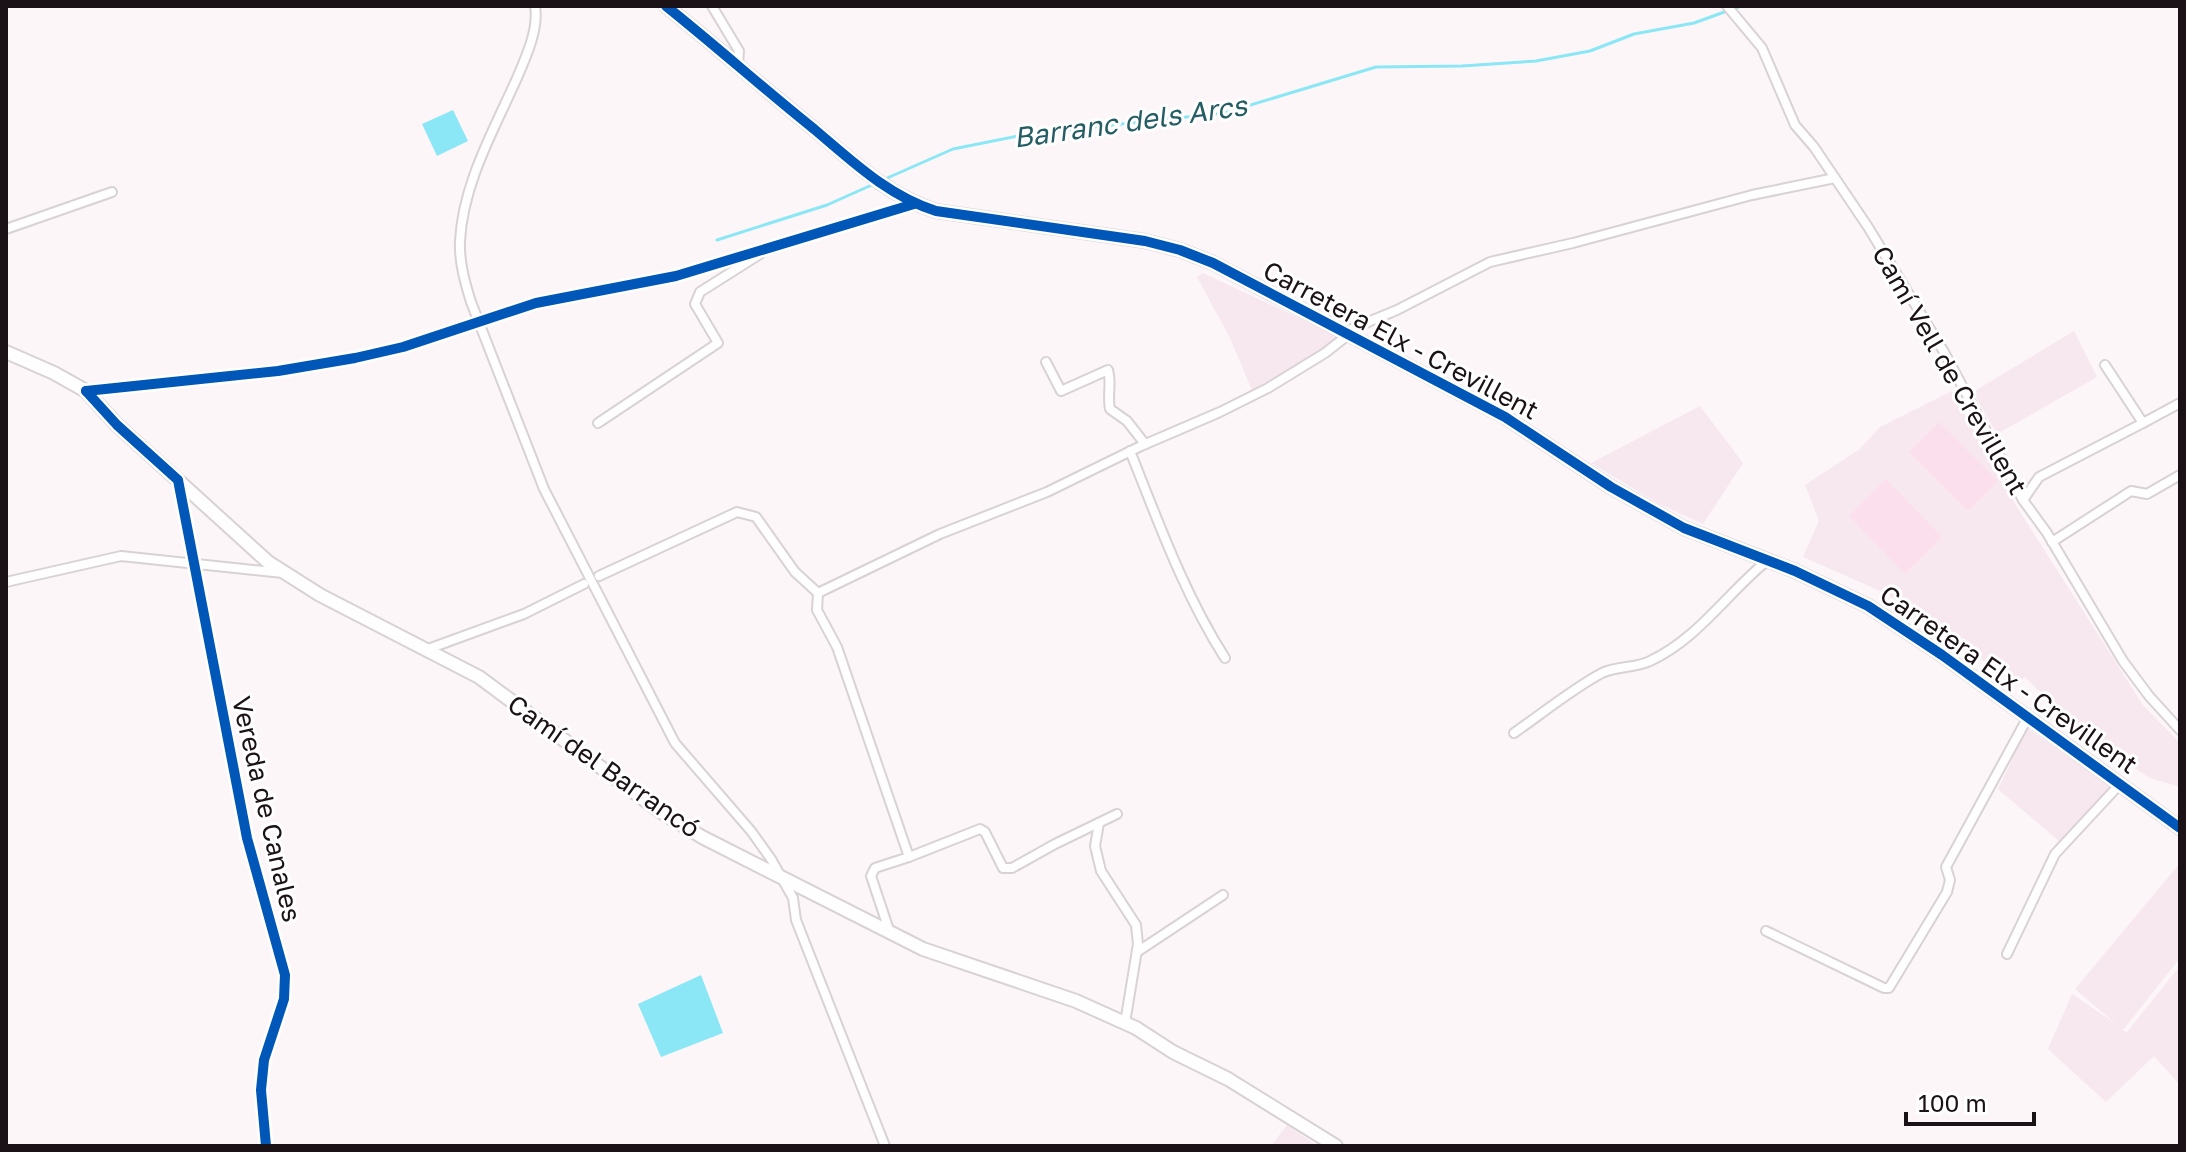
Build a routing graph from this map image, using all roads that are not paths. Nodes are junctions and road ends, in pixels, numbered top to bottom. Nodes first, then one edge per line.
1 (535, 6) edge
2 (666, 6) edge
3 (712, 6) edge
4 (1727, 6) edge
5 (738, 65) junction
6 (1835, 178) junction
7 (112, 192) dead end
8 (914, 204) junction
9 (6, 229) edge
10 (771, 247) junction
11 (478, 323) junction
12 (1346, 333) junction
13 (6, 352) edge
14 (1046, 362) dead end
15 (2105, 365) dead end
16 (86, 391) junction
17 (2180, 403) edge
18 (598, 423) dead end
19 (2143, 423) junction
20 (1145, 444) junction
21 (1130, 451) junction
22 (2180, 475) edge
23 (178, 480) junction
24 (2023, 500) junction
25 (2052, 542) junction
26 (1768, 560) junction
27 (193, 562) junction
28 (284, 573) junction
29 (599, 576) dead end
30 (6, 582) edge
31 (584, 584) dead end
32 (818, 593) junction
33 (428, 649) junction
34 (1225, 658) dead end
35 (2028, 717) junction
36 (2180, 730) edge
37 (1514, 733) dead end
38 (2120, 784) junction
39 (1117, 814) dead end
40 (2177, 822) edge
41 (1099, 823) junction
42 (909, 857) junction
43 (781, 876) junction
44 (1223, 895) dead end
45 (1766, 931) dead end
46 (890, 933) junction
47 (1137, 952) junction
48 (2007, 954) dead end
49 (1125, 1023) junction
50 (266, 1146) edge
51 (885, 1146) edge
52 (1336, 1146) edge

1 - 11 street
2 - 5 street, Carretera Elx - Crevillent
3 - 5 street
4 - 6 street, Camí Vell de Crevillent
5 - 8 street, Carretera Elx - Crevillent
6 - 12 street
6 - 24 street, Camí Vell de Crevillent
7 - 9 street
8 - 10 street
8 - 12 street, Carretera Elx - Crevillent
10 - 11 street
10 - 18 street
11 - 16 street
11 - 43 street
12 - 20 street
12 - 26 street, Carretera Elx - Crevillent
13 - 16 street, Camí del Barrancó
14 - 20 street
15 - 19 street
16 - 23 street, Camí del Barrancó
17 - 19 street
19 - 24 street
20 - 21 street
21 - 32 street
21 - 34 street
22 - 25 street
23 - 27 street, Vereda de Canales
23 - 28 street, Camí del Barrancó
24 - 25 street, Camí Vell de Crevillent
25 - 36 street, Camí Vell de Crevillent
26 - 35 street, Carretera Elx - Crevillent
26 - 37 street
27 - 28 street
27 - 30 street
27 - 50 street, Vereda de Canales
28 - 33 street, Camí del Barrancó
29 - 32 street
31 - 33 street
32 - 42 street
33 - 43 street, Camí del Barrancó
35 - 38 street, Carretera Elx - Crevillent
35 - 45 street
38 - 40 street, Carretera Elx - Crevillent
38 - 48 street
39 - 41 street
41 - 42 street
41 - 47 street
42 - 46 street
43 - 46 street, Camí del Barrancó
43 - 51 street
44 - 47 street
46 - 49 street, Camí del Barrancó
47 - 49 street
49 - 52 street, Camí del Barrancó

